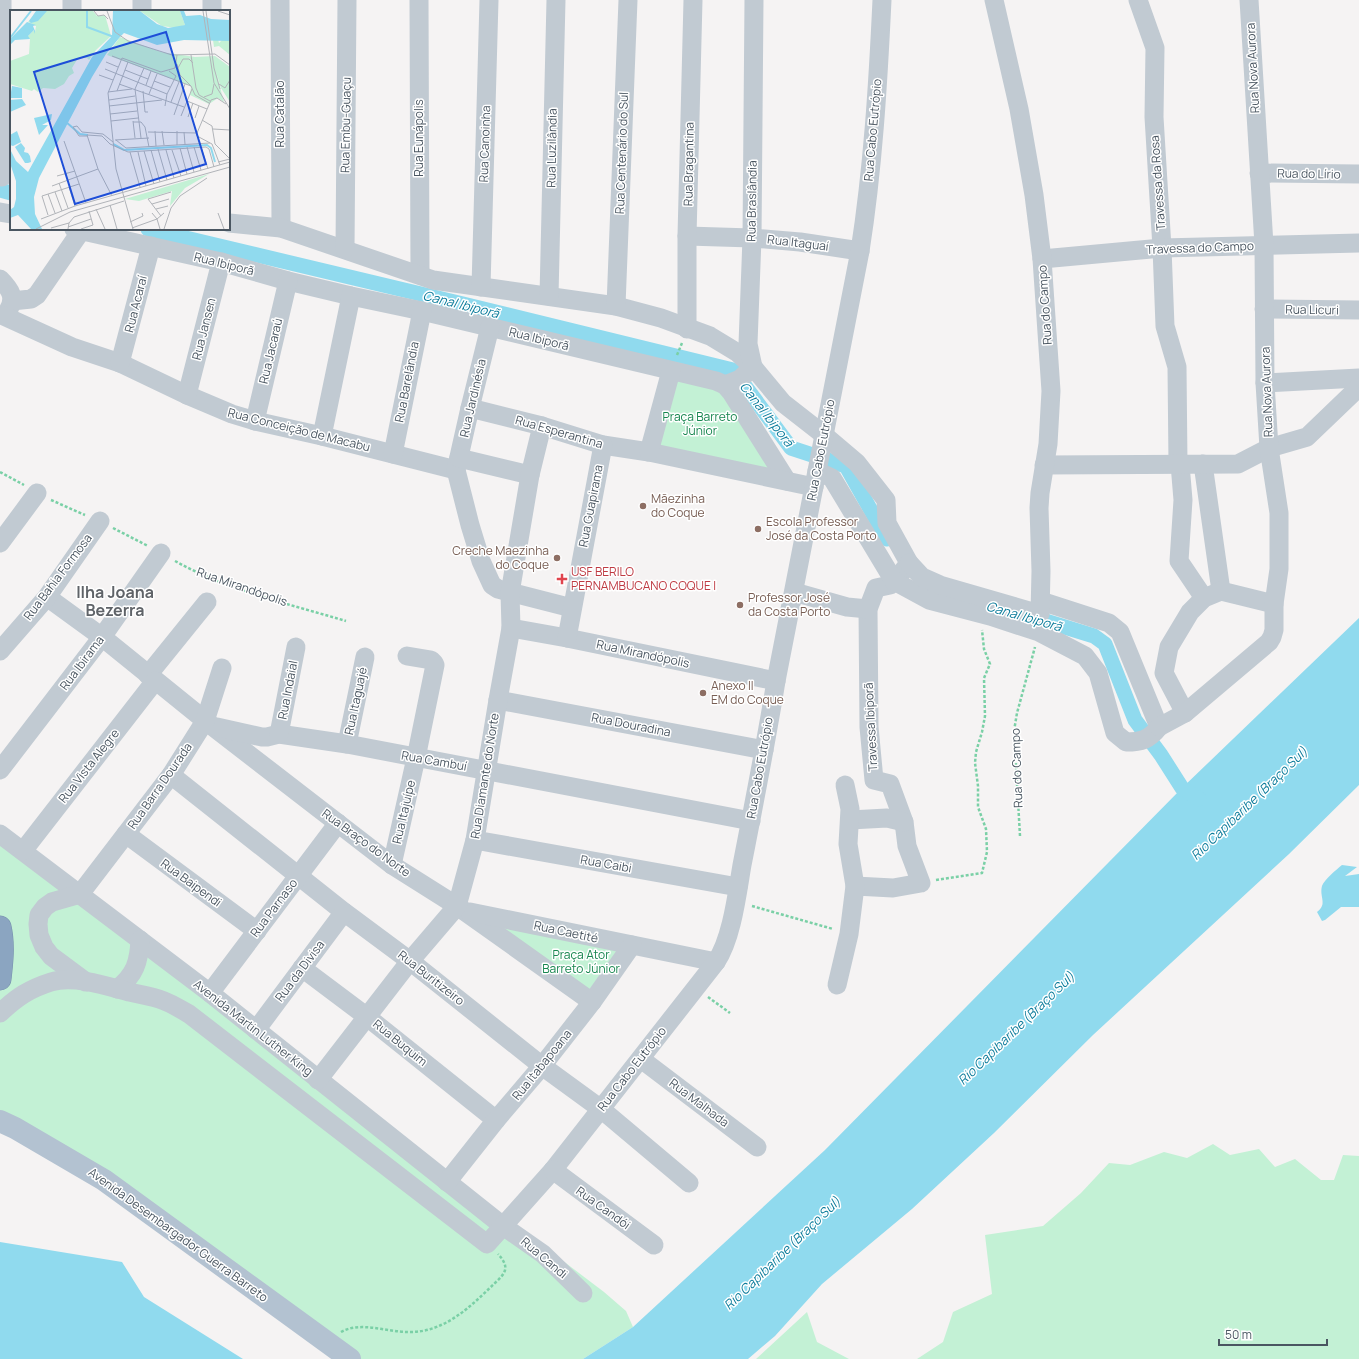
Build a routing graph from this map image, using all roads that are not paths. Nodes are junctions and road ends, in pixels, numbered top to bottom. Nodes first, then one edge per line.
1 (2, 0) edge
2 (280, 0) edge
3 (347, 0) edge
4 (419, 0) edge
5 (489, 0) edge
6 (556, 0) edge
7 (628, 0) edge
8 (693, 0) edge
9 (754, 0) edge
10 (882, 0) edge
11 (994, 0) edge
12 (1138, 0) edge
13 (1250, 0) edge
14 (1258, 173) junction
15 (1359, 174) edge
16 (4, 177) edge
17 (0, 212) edge
18 (10, 214) edge
19 (230, 222) edge
20 (281, 228) junction
21 (78, 230) edge
22 (687, 236) junction
23 (752, 238) junction
24 (1359, 243) edge
25 (1264, 245) junction
26 (151, 246) junction
27 (1162, 248) junction
28 (345, 249) junction
29 (860, 251) junction
30 (1042, 259) junction
31 (221, 262) junction
32 (420, 275) junction
33 (0, 279) edge
34 (288, 281) junction
35 (481, 287) junction
36 (351, 296) junction
37 (549, 296) junction
38 (616, 306) junction
39 (1264, 309) junction
40 (1359, 310) edge
41 (422, 311) junction
42 (5, 313) edge
43 (490, 327) junction
44 (687, 329) junction
45 (120, 363) junction
46 (753, 367) junction
47 (671, 371) junction
48 (1359, 378) edge
49 (1265, 383) junction
50 (725, 385) junction
51 (1359, 387) edge
52 (187, 395) junction
53 (470, 408) junction
54 (255, 421) junction
55 (542, 426) junction
56 (824, 435) junction
57 (322, 436) junction
58 (603, 445) junction
59 (1269, 448) junction
60 (649, 452) junction
61 (393, 454) junction
62 (458, 464) junction
63 (1179, 464) junction
64 (1203, 464) junction
65 (1044, 465) junction
66 (530, 475) junction
67 (816, 479) junction
68 (787, 481) junction
69 (37, 494) dead end
70 (100, 521) road end
71 (0, 543) edge
72 (161, 553) road end
73 (902, 571) junction
74 (504, 591) junction
75 (794, 592) junction
76 (1212, 594) junction
77 (47, 597) junction
78 (207, 602) dead end
79 (572, 608) junction
80 (868, 609) junction
81 (1274, 613) junction
82 (1040, 616) junction
83 (511, 628) junction
84 (102, 637) junction
85 (567, 638) junction
86 (296, 647) dead end
87 (1, 648) edge
88 (407, 656) dead end
89 (365, 657) dead end
90 (222, 668) dead end
91 (151, 678) junction
92 (776, 681) junction
93 (498, 700) junction
94 (1186, 713) junction
95 (208, 723) junction
96 (279, 734) junction
97 (1151, 734) junction
98 (347, 744) junction
99 (764, 750) junction
100 (416, 758) junction
101 (0, 770) edge
102 (487, 771) junction
103 (171, 775) junction
104 (845, 785) dead end
105 (751, 820) junction
106 (850, 820) junction
107 (904, 822) junction
108 (338, 823) junction
109 (0, 834) edge
110 (126, 834) junction
111 (475, 840) junction
112 (22, 851) junction
113 (392, 865) junction
114 (298, 876) junction
115 (855, 886) junction
116 (80, 894) junction
117 (737, 894) junction
118 (460, 908) junction
119 (344, 912) junction
120 (0, 926) edge
121 (257, 931) junction
122 (140, 940) junction
123 (632, 945) junction
124 (1, 956) edge
125 (410, 960) junction
126 (716, 962) junction
127 (302, 968) junction
128 (0, 979) edge
129 (86, 982) junction
130 (838, 985) dead end
131 (117, 989) junction
132 (210, 993) junction
133 (592, 1002) junction
134 (0, 1013) edge
135 (366, 1016) junction
136 (256, 1030) junction
137 (641, 1059) junction
138 (542, 1066) junction
139 (318, 1080) junction
140 (601, 1109) junction
141 (496, 1120) junction
142 (0, 1121) edge
143 (757, 1147) dead end
144 (553, 1170) junction
145 (447, 1182) junction
146 (689, 1183) dead end
147 (503, 1226) junction
148 (654, 1245) dead end
149 (583, 1293) dead end
150 (350, 1359) edge

1 - 16 street
2 - 20 street, Rua Catalão
3 - 28 street, Rua Embu-Guaçu
4 - 32 street, Rua Eunápolis
5 - 35 street, Rua Canoinha
6 - 37 street, Rua Luzilândia
7 - 38 street, Rua Centenário do Sul
8 - 22 street, Rua Bragantina
9 - 23 street, Rua Braslândia
10 - 29 street, Rua Cabo Eutrópio
11 - 30 street, Rua do Campo
12 - 27 street, Travessa da Rosa
13 - 14 street, Rua Nova Aurora
14 - 15 street, Rua do Lírio
14 - 25 street, Rua Nova Aurora
17 - 18 street
19 - 20 street
20 - 28 street
21 - 26 street, Rua Ibiporã
21 - 42 street
22 - 23 street, Rua Itaguaí
22 - 44 street, Rua Bragantina
23 - 29 street, Rua Itaguaí
23 - 46 street, Rua Braslândia
24 - 25 street, Travessa do Campo
25 - 27 street, Travessa do Campo
25 - 39 street, Rua Nova Aurora
26 - 31 street, Rua Ibiporã
26 - 45 street, Rua Acaraí
27 - 30 street, Travessa do Campo
27 - 63 street, Travessa da Rosa
28 - 32 street
29 - 56 street, Rua Cabo Eutrópio
30 - 65 street, Rua do Campo
31 - 34 street, Rua Ibiporã
31 - 52 street, Rua Jansen
32 - 35 street
33 - 42 street
34 - 36 street, Rua Ibiporã
34 - 54 street, Rua Jacaraú
35 - 37 street
36 - 41 street, Rua Ibiporã
36 - 57 street
37 - 38 street
38 - 44 street
39 - 40 street, Rua Licuri
39 - 49 street, Rua Nova Aurora
41 - 43 street, Rua Ibiporã
41 - 61 street, Rua Barelândia
42 - 45 street, Rua Conceição de Macabu
43 - 47 street, Rua Ibiporã
43 - 53 street, Rua Jardinésia
44 - 46 street
45 - 52 street, Rua Conceição de Macabu
46 - 50 street
46 - 56 street
47 - 50 street, Rua Ibiporã
47 - 60 street
48 - 49 street
49 - 59 street, Rua Nova Aurora
50 - 68 street
51 - 59 street
52 - 54 street, Rua Conceição de Macabu
53 - 55 street, Rua Esperantina
53 - 62 street, Rua Jardinésia
54 - 57 street, Rua Conceição de Macabu
55 - 58 street, Rua Esperantina
55 - 66 street, Rua Diamante do Norte
56 - 67 street, Rua Cabo Eutrópio
56 - 73 street
57 - 61 street, Rua Conceição de Macabu
58 - 60 street, Rua Esperantina
58 - 79 street, Rua Guapirama
59 - 64 street
59 - 81 street, Rua Nova Aurora
60 - 68 street, Rua Esperantina
61 - 62 street, Rua Conceição de Macabu
62 - 66 street, Rua Conceição de Macabu
62 - 74 street
63 - 64 street
63 - 65 street
63 - 76 street, Travessa da Rosa
64 - 76 street
65 - 82 street, Rua do Campo
66 - 74 street, Rua Diamante do Norte
67 - 68 street
67 - 73 street
67 - 75 street, Rua Cabo Eutrópio
69 - 71 street
70 - 77 street, Rua Bahia Formosa
72 - 84 street, Rua Ibirama
73 - 80 street, Travessa Ibiporã
73 - 82 street
73 - 82 street
74 - 79 street
74 - 83 street, Rua Diamante do Norte
75 - 80 street
75 - 92 street, Rua Cabo Eutrópio
76 - 81 street
76 - 94 street
77 - 84 street, Rua Braço do Norte
77 - 87 street, Rua Bahia Formosa
78 - 91 street
79 - 85 street, Rua Guapirama
80 - 107 street, Travessa Ibiporã
81 - 94 street, Rua Nova Aurora
82 - 97 street
82 - 97 street
83 - 85 street, Rua Mirandópolis
83 - 93 street, Rua Diamante do Norte
84 - 91 street, Rua Braço do Norte
84 - 101 street, Rua Ibirama
85 - 92 street, Rua Mirandópolis
86 - 96 street, Rua Indaial
88 - 100 street, Rua Itajuípe
89 - 98 street, Rua Itaguajé
90 - 95 street, Rua Barra Dourada
91 - 95 street, Rua Braço do Norte
91 - 112 street, Rua Vista Alegre
92 - 99 street, Rua Cabo Eutrópio
93 - 99 street, Rua Douradina
93 - 102 street, Rua Diamante do Norte
94 - 97 street, Rua Nova Aurora
95 - 96 street, Rua Cambuí
95 - 103 street, Rua Barra Dourada
95 - 108 street, Rua Braço do Norte
96 - 98 street, Rua Cambuí
98 - 100 street, Rua Cambuí
99 - 105 street, Rua Cabo Eutrópio
100 - 102 street, Rua Cambuí
100 - 113 street, Rua Itajuípe
102 - 105 street, Rua Cambuí
102 - 111 street, Rua Diamante do Norte
103 - 110 street, Rua Barra Dourada
103 - 114 street, Rua Buritizeiro
104 - 106 street
105 - 117 street, Rua Cabo Eutrópio
106 - 107 street
106 - 115 street
107 - 115 street, Travessa Ibiporã
108 - 113 street, Rua Braço do Norte
108 - 114 street, Rua Parnaso
109 - 112 street, Avenida Martin Luther King
110 - 116 street, Rua Barra Dourada
110 - 121 street, Rua Baipendi
111 - 117 street, Rua Caibi
111 - 118 street, Rua Diamante do Norte
112 - 116 street, Avenida Martin Luther King
113 - 118 street, Rua Braço do Norte
114 - 119 street, Rua Buritizeiro
114 - 121 street, Rua Parnaso
115 - 130 street
116 - 122 street, Avenida Martin Luther King
116 - 129 street
117 - 126 street, Rua Cabo Eutrópio
118 - 123 street, Rua Caetité
118 - 125 street, Rua Diamante do Norte
118 - 133 street, Rua Braço do Norte
119 - 125 street, Rua Buritizeiro
119 - 127 street, Rua da Divisa
120 - 124 highway
121 - 132 street, Rua Parnaso
122 - 131 street
122 - 132 street, Avenida Martin Luther King
123 - 126 street, Rua Caetité
123 - 133 street, Rua Itabapoana
124 - 128 highway
125 - 135 street, Rua Diamante do Norte
125 - 138 street, Rua Buritizeiro
126 - 137 street, Rua Cabo Eutrópio
127 - 135 street, Rua Buquim
127 - 136 street, Rua da Divisa
129 - 131 street
129 - 134 street
131 - 147 street, Rua Cabo Eutrópio
132 - 136 street, Avenida Martin Luther King
133 - 138 street, Rua Itabapoana
135 - 139 street, Rua Diamante do Norte
135 - 141 street, Rua Buquim
136 - 139 street, Avenida Martin Luther King
137 - 140 street, Rua Cabo Eutrópio
137 - 143 street, Rua Malhada
138 - 140 street, Rua Buritizeiro
138 - 141 street, Rua Itabapoana
139 - 145 street, Avenida Martin Luther King
140 - 144 street, Rua Cabo Eutrópio
140 - 146 street, Rua Buritizeiro
141 - 145 street, Rua Itabapoana
142 - 150 main road, Avenida Desembargador Guerra Barreto
144 - 147 street, Rua Cabo Eutrópio
144 - 148 street, Rua Candói
145 - 147 street, Avenida Martin Luther King
147 - 149 street, Rua Candi

